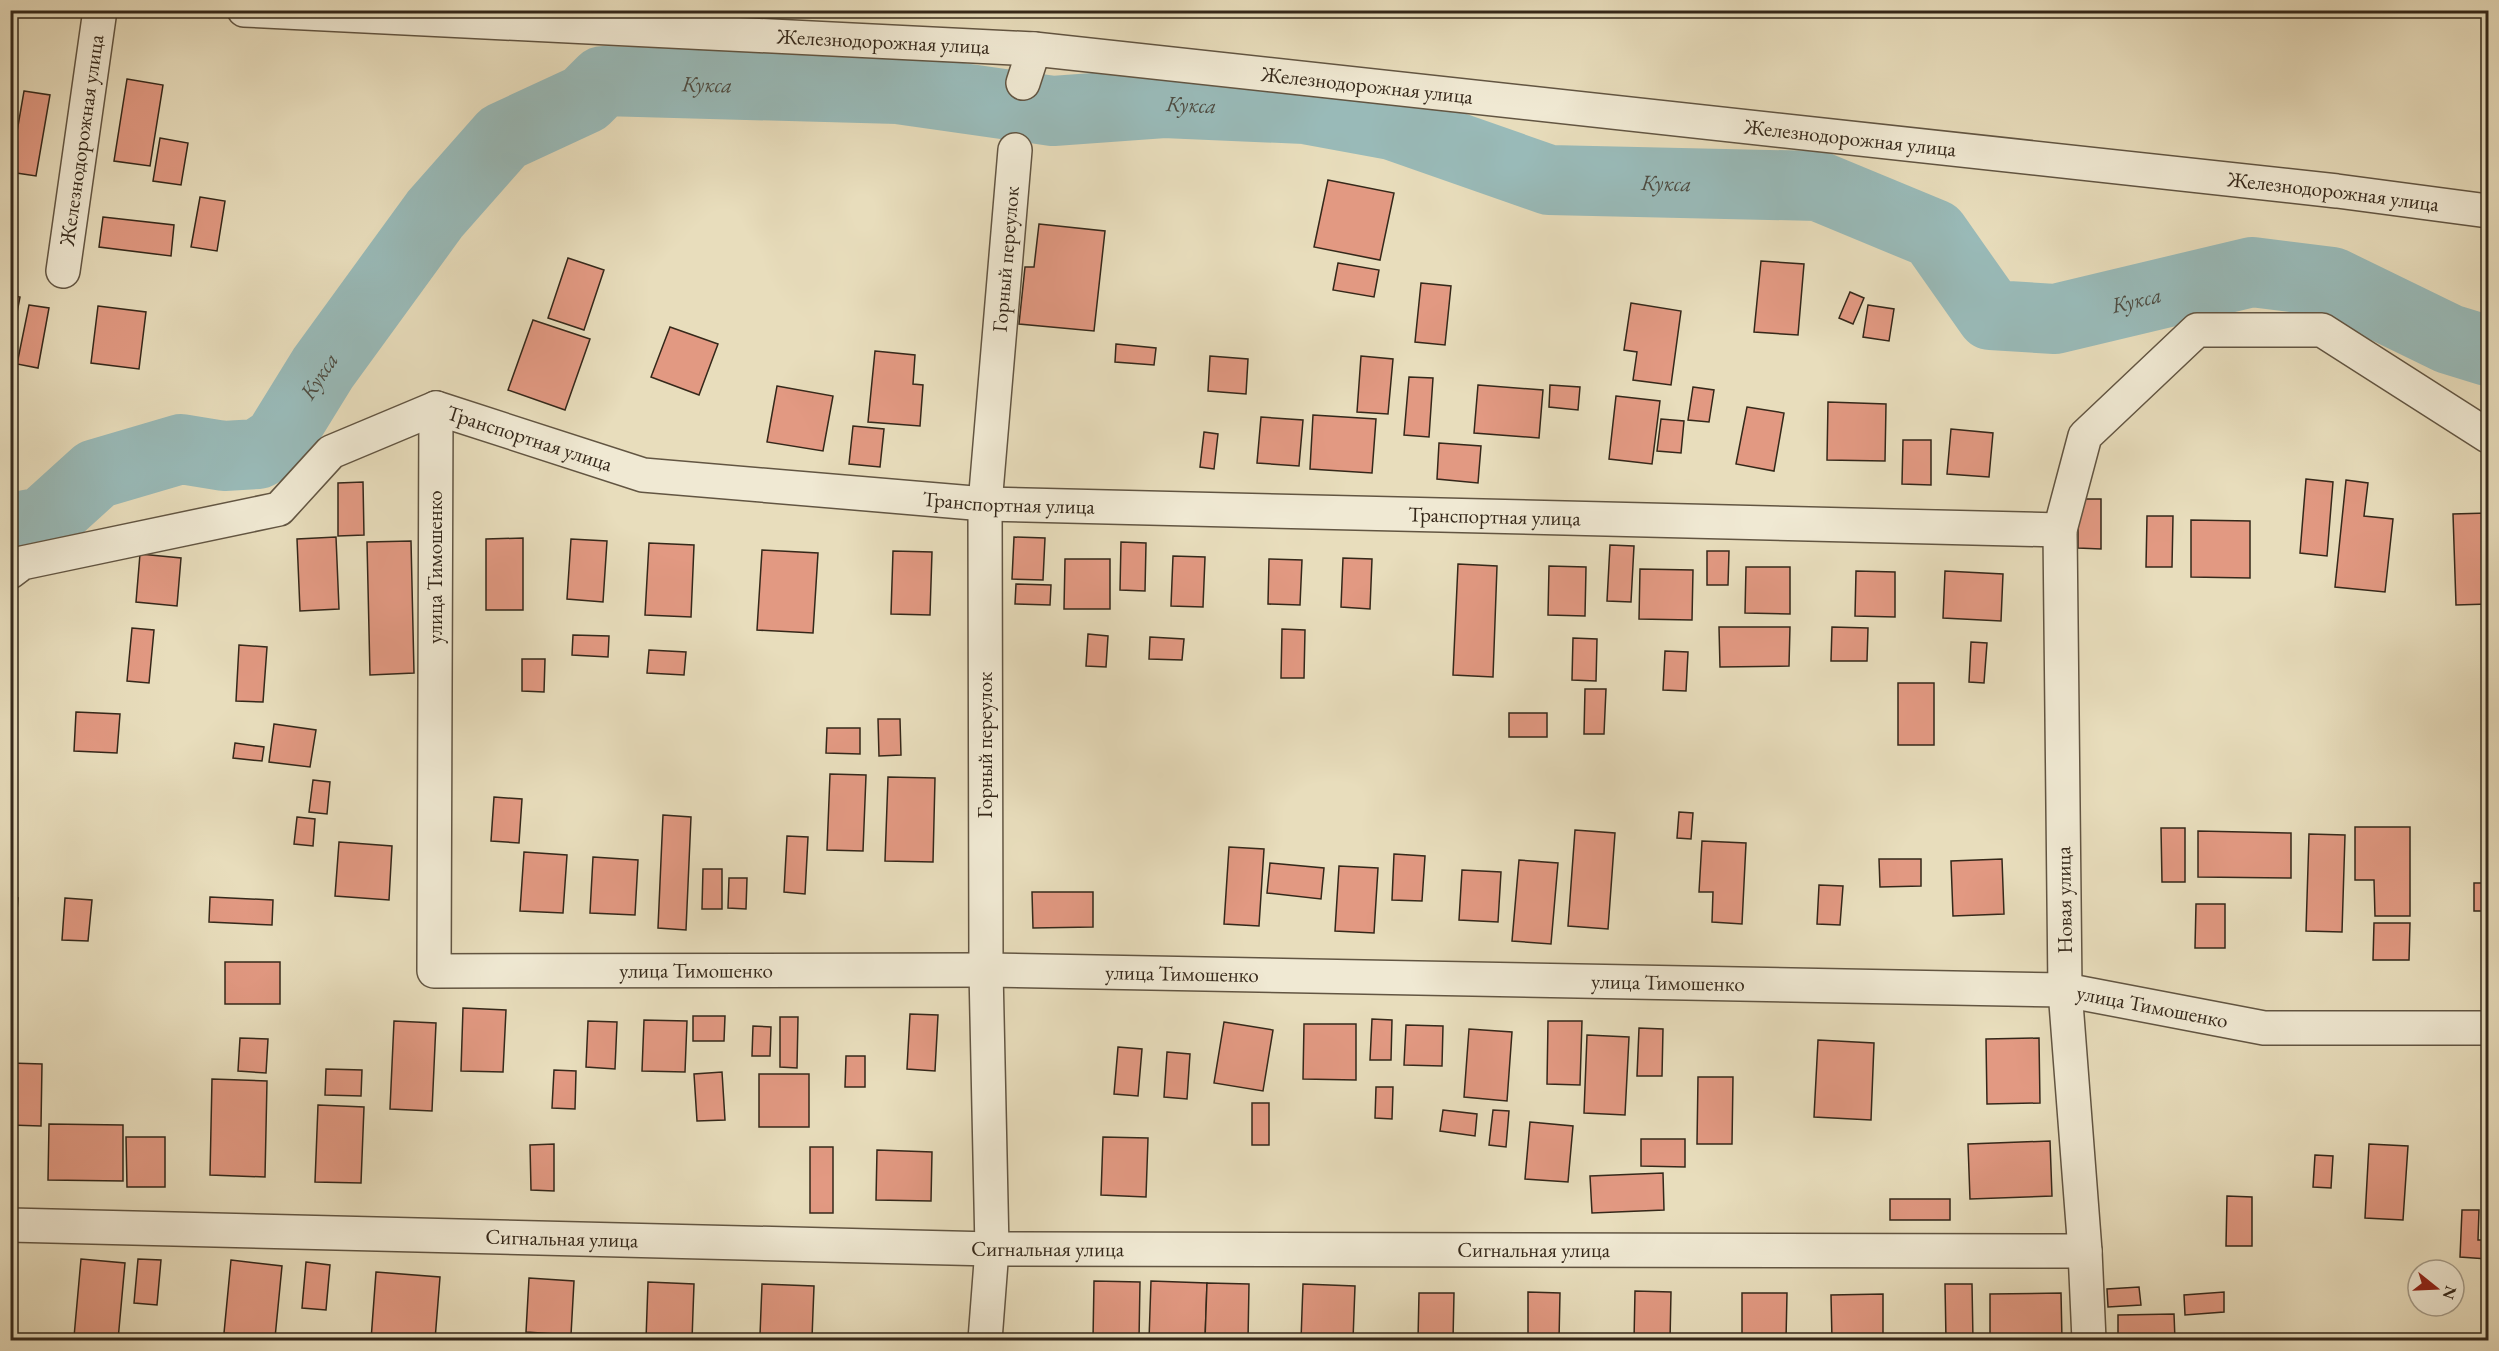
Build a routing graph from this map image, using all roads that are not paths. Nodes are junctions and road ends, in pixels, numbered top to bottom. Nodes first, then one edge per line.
1 (100, 10) edge
2 (244, 10) edge
3 (1034, 49) junction
4 (1023, 83) dead end
5 (1015, 150) dead end
6 (2488, 211) edge
7 (63, 271) dead end
8 (436, 408) junction
9 (2488, 436) edge
10 (985, 504) junction
11 (2060, 530) junction
12 (10, 572) edge
13 (986, 970) junction
14 (2065, 990) junction
15 (2488, 1028) edge
16 (10, 1225) edge
17 (992, 1249) junction
18 (2085, 1251) junction
19 (985, 1341) edge
20 (2089, 1341) edge

1 - 7 street, Железнодорожная улица
2 - 3 street, Железнодорожная улица
3 - 4 street
3 - 6 street, Железнодорожная улица
5 - 10 street, Горный переулок
8 - 10 street, Транспортная улица
8 - 12 street, Транспортная улица
8 - 13 street, улица Тимошенко
9 - 11 street
10 - 11 street, Транспортная улица
10 - 13 street, Горный переулок
11 - 14 street, Новая улица
13 - 14 street, улица Тимошенко
13 - 17 street, Горный переулок
14 - 15 street, улица Тимошенко
14 - 18 street, Новая улица
16 - 17 street, Сигнальная улица
17 - 18 street, Сигнальная улица
17 - 19 street, Горный переулок
18 - 20 street, Новая улица

